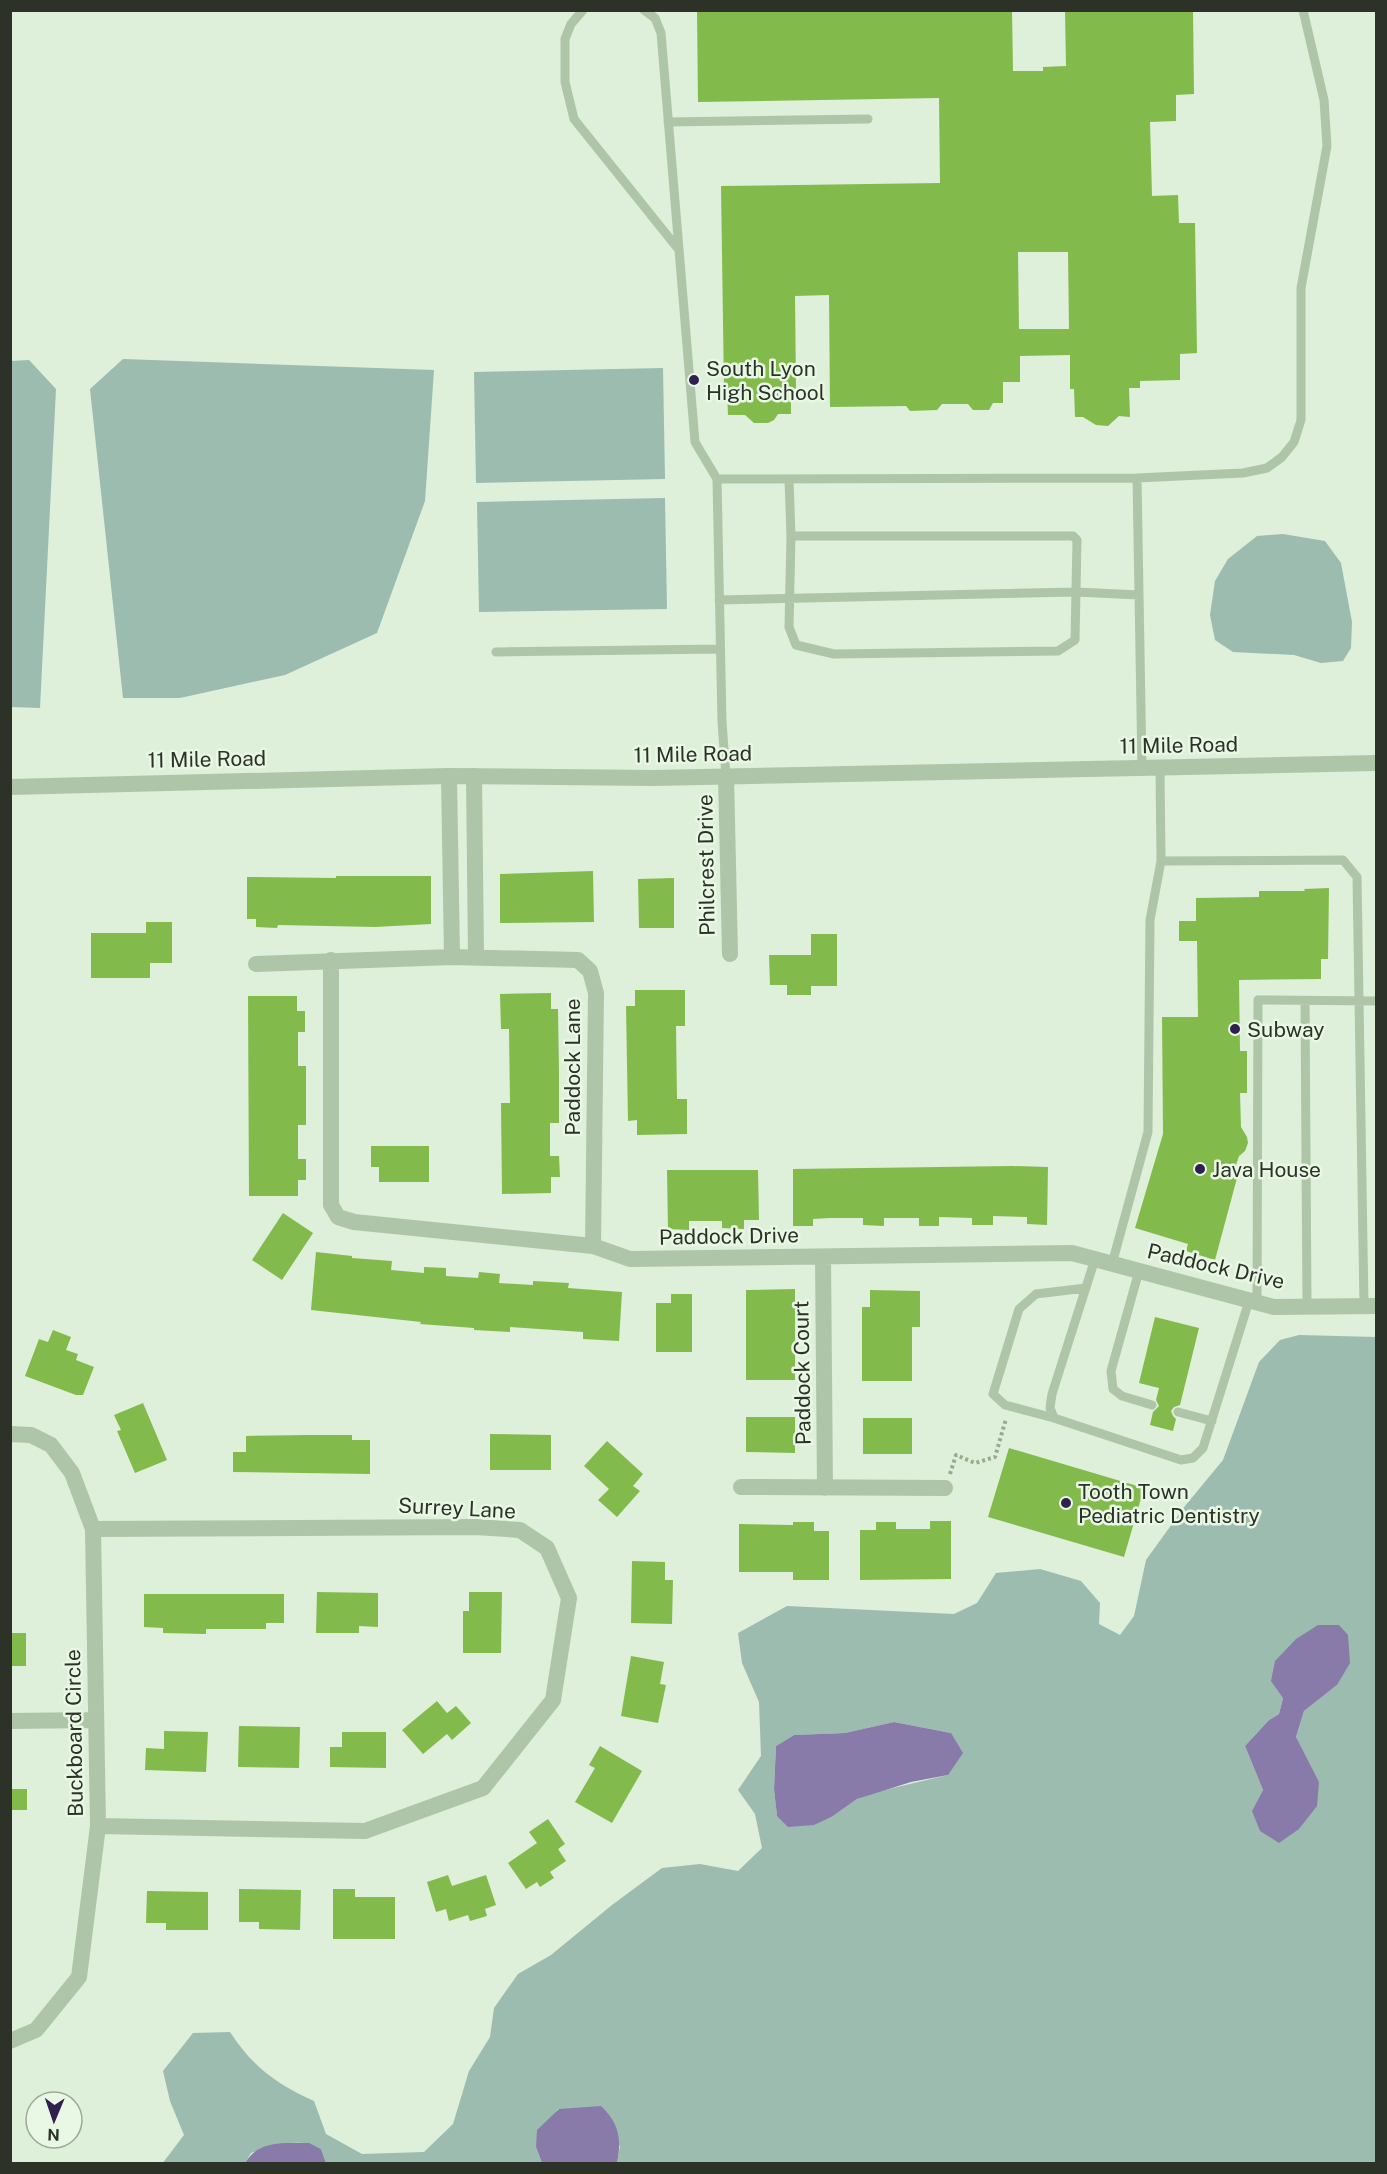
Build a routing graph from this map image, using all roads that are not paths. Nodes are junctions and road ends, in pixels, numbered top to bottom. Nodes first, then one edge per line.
1 (583, 10) edge
2 (644, 10) edge
3 (1303, 10) edge
4 (868, 119) dead end
5 (668, 122) junction
6 (679, 250) junction
7 (1137, 478) junction
8 (717, 479) junction
9 (789, 479) junction
10 (790, 536) junction
11 (1076, 592) junction
12 (1139, 595) junction
13 (789, 598) junction
14 (719, 600) junction
15 (720, 649) junction
16 (496, 652) dead end
17 (1377, 763) edge
18 (1142, 768) junction
19 (1160, 768) junction
20 (449, 776) junction
21 (474, 776) junction
22 (726, 776) junction
23 (10, 787) edge
24 (1161, 861) junction
25 (730, 954) dead end
26 (452, 957) junction
27 (476, 957) junction
28 (331, 960) junction
29 (256, 964) dead end
30 (1305, 1001) junction
31 (1359, 1001) junction
32 (1377, 1001) edge
33 (593, 1246) junction
34 (823, 1257) junction
35 (1095, 1259) junction
36 (1112, 1264) junction
37 (1139, 1271) junction
38 (1086, 1288) junction
39 (1253, 1302) junction
40 (1307, 1306) junction
41 (1370, 1306) edge
42 (1152, 1405) dead end
43 (1178, 1412) dead end
44 (1054, 1418) junction
45 (1212, 1421) junction
46 (10, 1434) edge
47 (741, 1487) dead end
48 (825, 1488) junction
49 (945, 1488) road end
50 (93, 1529) junction
51 (96, 1720) junction
52 (10, 1721) edge
53 (98, 1826) junction
54 (10, 2041) edge

1 - 6 lane
2 - 5 lane
3 - 7 lane
4 - 5 lane
5 - 6 lane
6 - 8 lane
7 - 9 lane
7 - 12 lane
8 - 9 lane
8 - 14 lane
9 - 10 lane
10 - 11 lane
10 - 13 lane
11 - 12 lane
11 - 13 lane
11 - 13 lane
12 - 18 lane
13 - 14 lane
14 - 15 lane
15 - 16 lane
15 - 22 lane
17 - 19 street, 11 Mile Road
18 - 19 street, 11 Mile Road
18 - 22 street, 11 Mile Road
19 - 24 lane
20 - 21 street, 11 Mile Road
20 - 23 street, 11 Mile Road
20 - 26 street
21 - 22 street, 11 Mile Road
21 - 27 street
22 - 25 street, Philcrest Drive
24 - 31 lane
24 - 36 lane
26 - 27 street, Paddock Lane
26 - 28 street, Paddock Lane
27 - 33 street, Paddock Lane
28 - 29 street, Paddock Lane
28 - 33 street, Paddock Drive
30 - 31 lane
30 - 39 lane
30 - 40 lane
31 - 32 lane
31 - 41 lane
33 - 34 street, Paddock Drive
34 - 35 street, Paddock Drive
34 - 48 street, Paddock Court
35 - 36 street, Paddock Drive
35 - 38 lane
36 - 37 street, Paddock Drive
37 - 39 street, Paddock Drive
37 - 42 lane
38 - 44 lane
38 - 44 lane
39 - 40 street, Paddock Drive
39 - 45 lane
40 - 41 street, Paddock Drive
43 - 45 lane
44 - 45 lane
46 - 50 street, Buckboard Circle
47 - 48 street
48 - 49 street
50 - 51 street, Buckboard Circle
50 - 53 street, Surrey Lane
51 - 52 street
51 - 53 street, Buckboard Circle
53 - 54 street, Buckboard Circle

